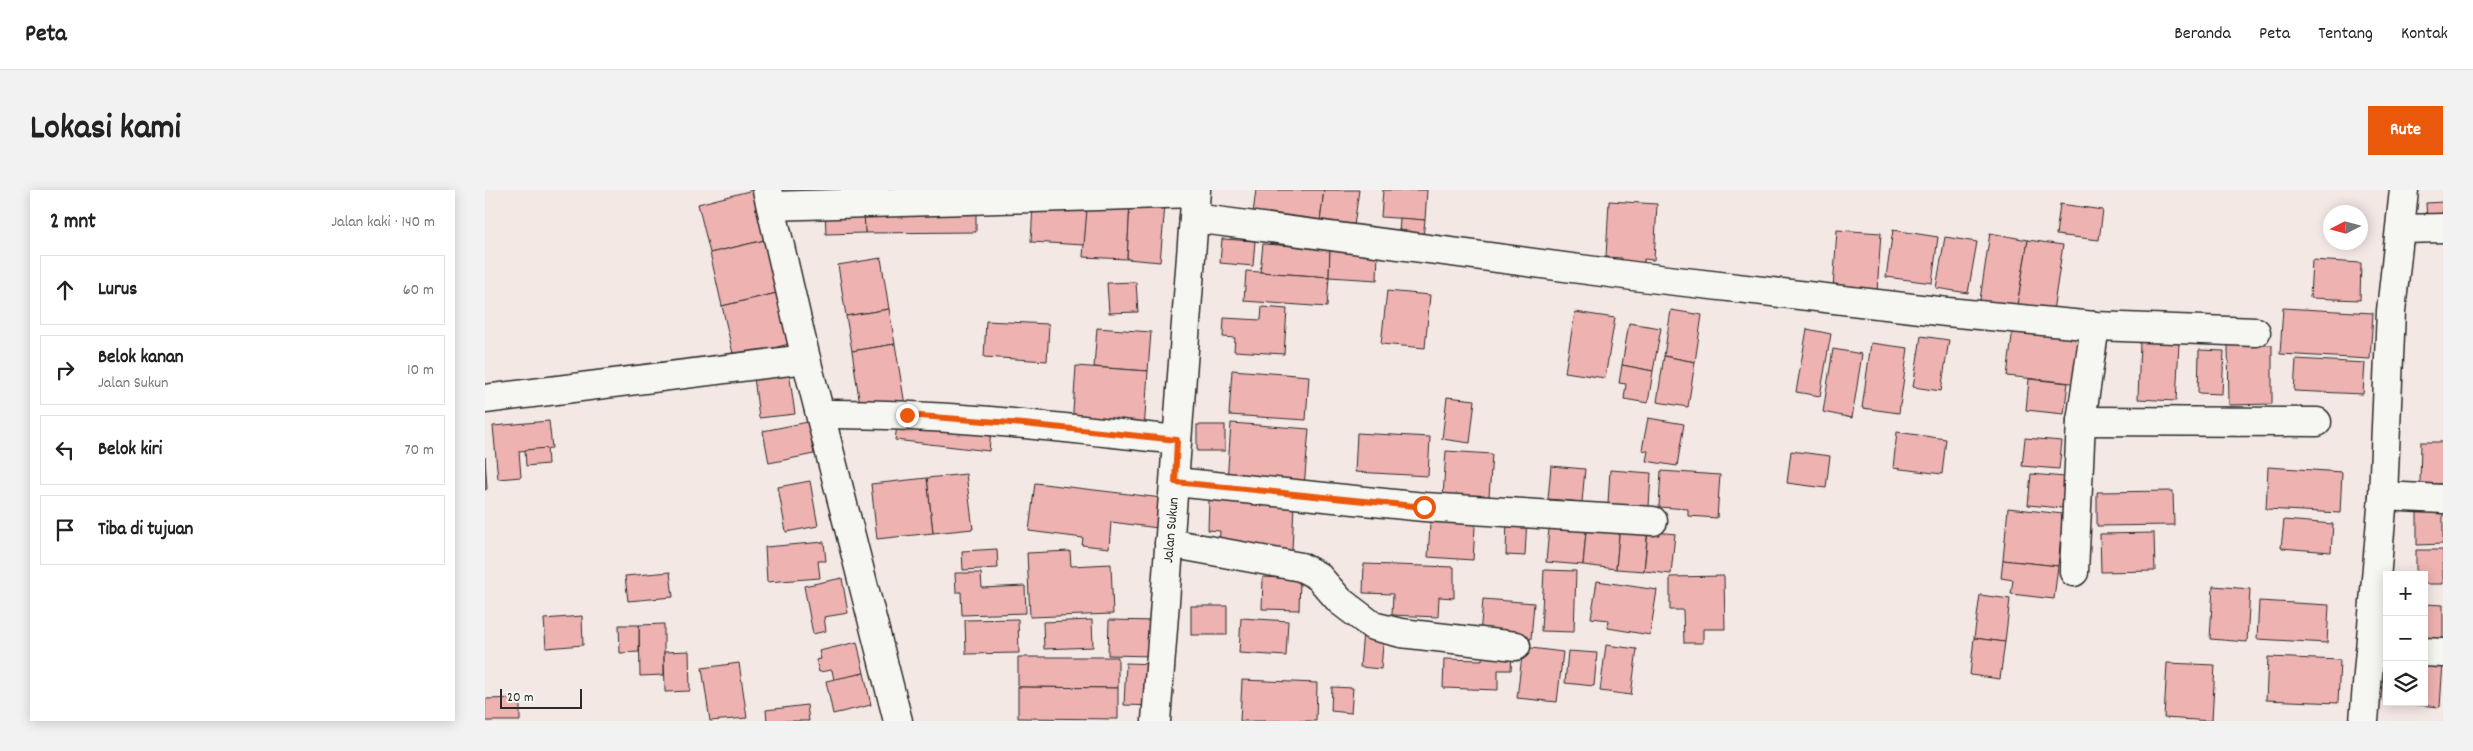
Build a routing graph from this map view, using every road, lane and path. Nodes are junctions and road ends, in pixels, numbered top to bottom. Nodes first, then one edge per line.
1 (2404, 190) edge
2 (769, 198) edge
3 (1195, 200) edge
4 (2443, 228) edge
5 (2401, 229) junction
6 (2095, 326) junction
7 (2257, 332) dead end
8 (806, 359) junction
9 (485, 399) edge
10 (821, 414) junction
11 (2081, 421) junction
12 (2317, 422) dead end
13 (1177, 440) junction
14 (1175, 482) junction
15 (2383, 496) junction
16 (2443, 499) edge
17 (1653, 521) dead end
18 (1169, 543) junction
19 (2074, 572) dead end
20 (1516, 646) dead end
21 (2378, 649) edge
22 (2428, 652) edge
23 (2443, 653) edge
24 (898, 721) edge
25 (1156, 721) edge
26 (2364, 721) edge

1 - 5 street
2 - 3 street
2 - 8 street
3 - 6 street
3 - 13 street, Jalan Sukun
4 - 5 street
5 - 15 street
6 - 7 street
6 - 11 street
8 - 9 street
8 - 10 street
10 - 13 street
10 - 24 street
11 - 12 street
11 - 19 street
13 - 14 street, Jalan Sukun
14 - 17 street
14 - 18 street, Jalan Sukun
15 - 16 street
15 - 21 street
18 - 20 street
18 - 25 street, Jalan Sukun
21 - 26 street
22 - 23 street

